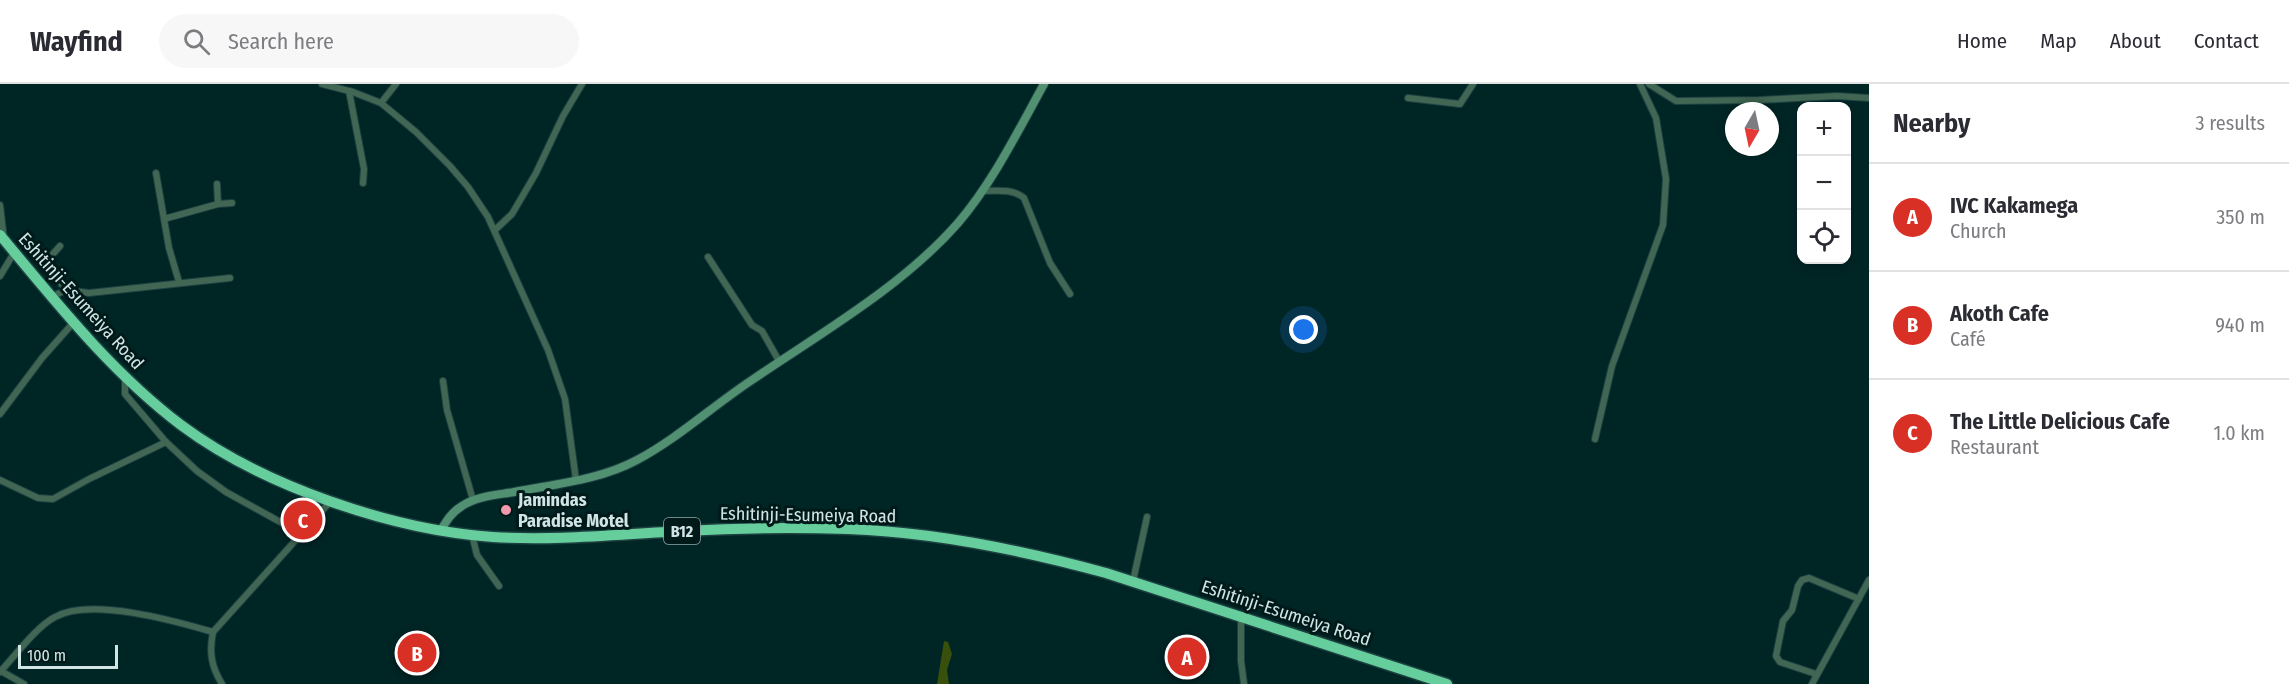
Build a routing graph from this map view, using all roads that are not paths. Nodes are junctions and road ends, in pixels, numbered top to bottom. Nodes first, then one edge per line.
1 (322, 84) edge
2 (396, 84) edge
3 (582, 84) edge
4 (1044, 84) edge
5 (1473, 84) edge
6 (1640, 84) edge
7 (1648, 84) edge
8 (349, 91) junction
9 (1408, 98) dead end
10 (1869, 98) edge
11 (381, 104) junction
12 (156, 173) dead end
13 (363, 183) dead end
14 (217, 184) dead end
15 (982, 191) junction
16 (232, 202) dead end
17 (218, 204) junction
18 (0, 205) edge
19 (164, 219) junction
20 (495, 230) junction
21 (2, 238) edge
22 (60, 246) dead end
23 (14, 253) junction
24 (708, 257) dead end
25 (0, 276) edge
26 (230, 278) dead end
27 (179, 282) junction
28 (66, 290) junction
29 (1070, 294) dead end
30 (51, 297) junction
31 (74, 322) junction
32 (779, 361) junction
33 (125, 377) junction
34 (443, 381) dead end
35 (0, 414) edge
36 (1595, 439) dead end
37 (166, 442) junction
38 (0, 480) edge
39 (576, 480) junction
40 (472, 500) junction
41 (330, 502) junction
42 (1147, 517) dead end
43 (441, 530) junction
44 (302, 534) junction
45 (472, 535) junction
46 (1869, 580) edge
47 (1133, 581) junction
48 (499, 586) dead end
49 (1859, 598) junction
50 (1241, 616) junction
51 (213, 632) junction
52 (0, 672) edge
53 (1816, 674) junction
54 (24, 684) edge
55 (222, 684) edge
56 (1244, 684) edge
57 (1447, 684) edge
58 (1812, 684) edge

1 - 8 street
2 - 11 street
3 - 20 street
4 - 15 street
5 - 9 street
6 - 36 street
7 - 10 street
8 - 11 street
8 - 13 street
11 - 20 street
12 - 19 street
14 - 17 street
15 - 29 street
15 - 32 street
16 - 17 street
17 - 19 street
18 - 21 street
19 - 27 street
20 - 39 street
21 - 23 highway, Eshitinji-Esumeiya Road / B12
22 - 28 street
23 - 25 street
23 - 30 highway, Eshitinji-Esumeiya Road / B12
24 - 32 street
26 - 27 street
27 - 28 street
28 - 30 street
30 - 31 highway, Eshitinji-Esumeiya Road / B12
31 - 33 highway, Eshitinji-Esumeiya Road / B12
31 - 35 street
32 - 39 street
33 - 37 street
33 - 41 highway, Eshitinji-Esumeiya Road / B12
34 - 40 street
37 - 38 street
37 - 44 street
39 - 40 street
40 - 43 street
41 - 43 highway, Eshitinji-Esumeiya Road / B12
41 - 44 street
42 - 47 street
43 - 45 highway, Eshitinji-Esumeiya Road / B12
44 - 51 street
45 - 47 highway, Eshitinji-Esumeiya Road / B12
45 - 48 street
46 - 49 street
47 - 50 highway, Eshitinji-Esumeiya Road / B12
49 - 53 street
49 - 53 street
50 - 56 street
50 - 57 highway, Eshitinji-Esumeiya Road / B12
51 - 52 street
51 - 55 street
52 - 54 street
53 - 58 street

